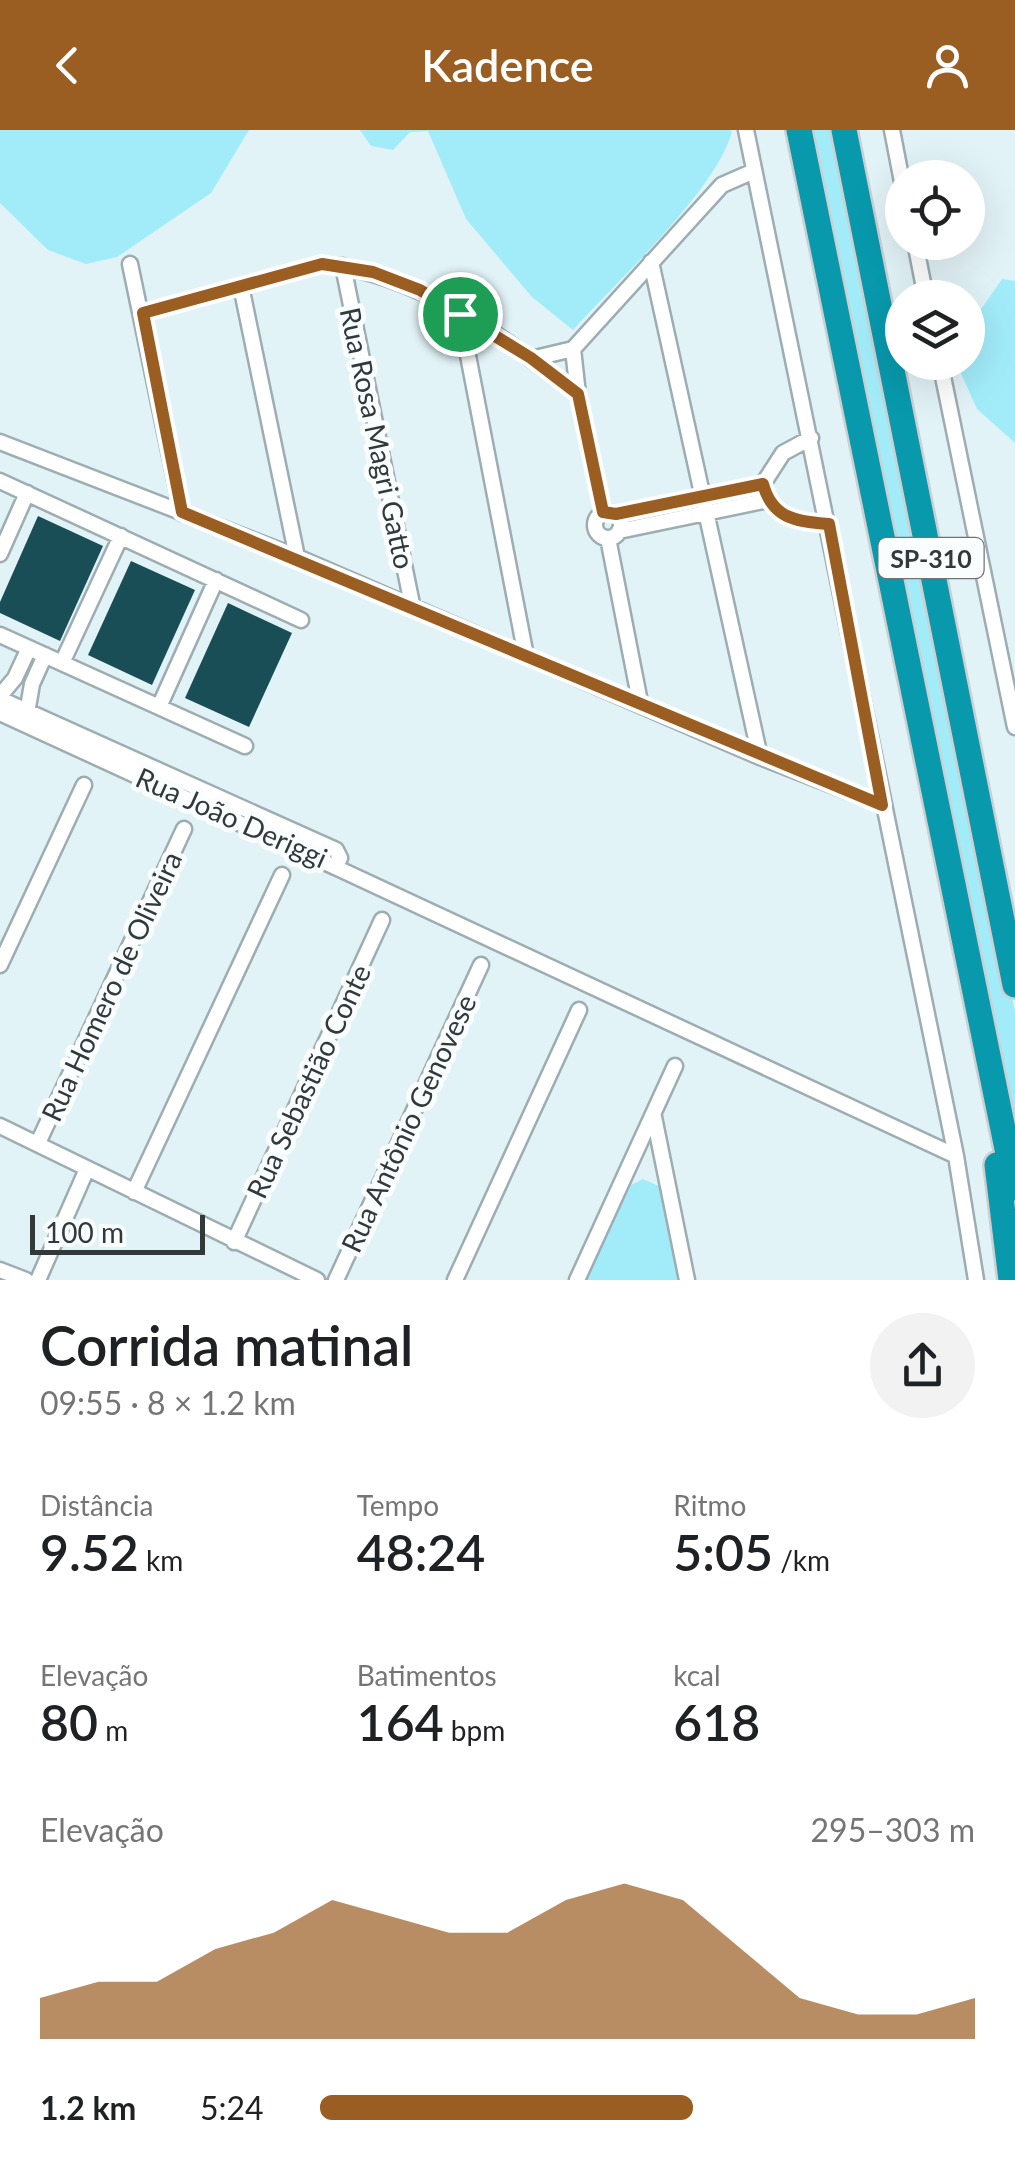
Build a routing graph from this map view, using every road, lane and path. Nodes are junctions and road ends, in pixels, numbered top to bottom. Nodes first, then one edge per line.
1 (746, 130) edge
2 (799, 130) edge
3 (844, 130) edge
4 (892, 130) edge
5 (898, 160) edge
6 (754, 171) junction
7 (651, 262) junction
8 (130, 264) dead end
9 (343, 266) junction
10 (241, 286) junction
11 (143, 313) junction
12 (460, 314) junction
13 (574, 349) junction
14 (531, 358) junction
15 (944, 380) edge
16 (578, 394) junction
17 (811, 438) junction
18 (0, 442) edge
19 (0, 480) edge
20 (763, 484) junction
21 (27, 493) junction
22 (703, 495) junction
23 (768, 500) junction
24 (182, 512) junction
25 (707, 512) junction
26 (610, 514) junction
27 (829, 524) junction
28 (614, 534) junction
29 (121, 536) junction
30 (0, 554) edge
31 (296, 558) junction
32 (216, 580) junction
33 (414, 609) junction
34 (301, 620) dead end
35 (0, 635) edge
36 (29, 648) junction
37 (45, 655) junction
38 (526, 656) junction
39 (62, 663) junction
40 (0, 697) edge
41 (640, 702) junction
42 (160, 707) junction
43 (0, 713) edge
44 (26, 718) junction
45 (1015, 727) edge
46 (245, 746) dead end
47 (760, 757) junction
48 (84, 785) dead end
49 (882, 805) junction
50 (184, 829) dead end
51 (282, 875) dead end
52 (382, 920) dead end
53 (0, 965) edge
54 (481, 965) dead end
55 (1014, 982) edge
56 (579, 1010) dead end
57 (982, 1030) junction
58 (675, 1066) dead end
59 (654, 1116) junction
60 (0, 1126) edge
61 (38, 1143) junction
62 (956, 1156) junction
63 (87, 1169) junction
64 (1015, 1188) edge
65 (134, 1192) junction
66 (234, 1242) junction
67 (0, 1270) edge
68 (26, 1280) edge
69 (38, 1280) edge
70 (317, 1280) edge
71 (336, 1280) edge
72 (455, 1280) edge
73 (577, 1280) edge
74 (686, 1280) edge
75 (976, 1280) edge
76 (1011, 1280) edge

1 - 6 street
2 - 57 highway, SP-310
3 - 55 highway, SP-310
4 - 5 street
6 - 7 street
6 - 17 street
7 - 13 street
7 - 22 street
8 - 11 street
9 - 10 street
9 - 12 street
9 - 33 street, Rua Rosa Magri Gatto
10 - 11 street
10 - 31 street
11 - 24 street
12 - 14 street
12 - 38 street
13 - 14 street
13 - 16 street
14 - 16 street
15 - 45 street
16 - 26 street
17 - 20 street
17 - 27 street
18 - 24 street
19 - 21 street
20 - 22 street
20 - 23 street
21 - 29 street
21 - 30 street
22 - 25 street
22 - 26 street
23 - 25 street
23 - 27 street
24 - 31 street
25 - 28 street
25 - 47 street
26 - 28 street
26 - 28 street
27 - 49 street
28 - 41 street
29 - 32 street
29 - 39 street
31 - 33 street
32 - 34 street
32 - 42 street
33 - 38 street
35 - 36 street
36 - 37 street
36 - 40 street
37 - 39 street
37 - 44 street
38 - 41 street
39 - 42 street
40 - 44 street, Rua João Deriggi
41 - 47 street
42 - 46 street
43 - 44 street, Rua João Deriggi
44 - 62 street, Rua João Deriggi
47 - 49 street
48 - 53 street
49 - 62 street
50 - 61 street, Rua Homero de Oliveira
51 - 65 street
52 - 66 street, Rua Sebastião Conte
54 - 71 street, Rua Antônio Genovese
56 - 72 street
57 - 64 highway, SP-310
57 - 76 highway
58 - 59 street
59 - 73 street
59 - 74 street
60 - 61 street
61 - 63 street
62 - 75 street
63 - 65 street
63 - 69 street
65 - 66 street
66 - 70 street
67 - 68 street

